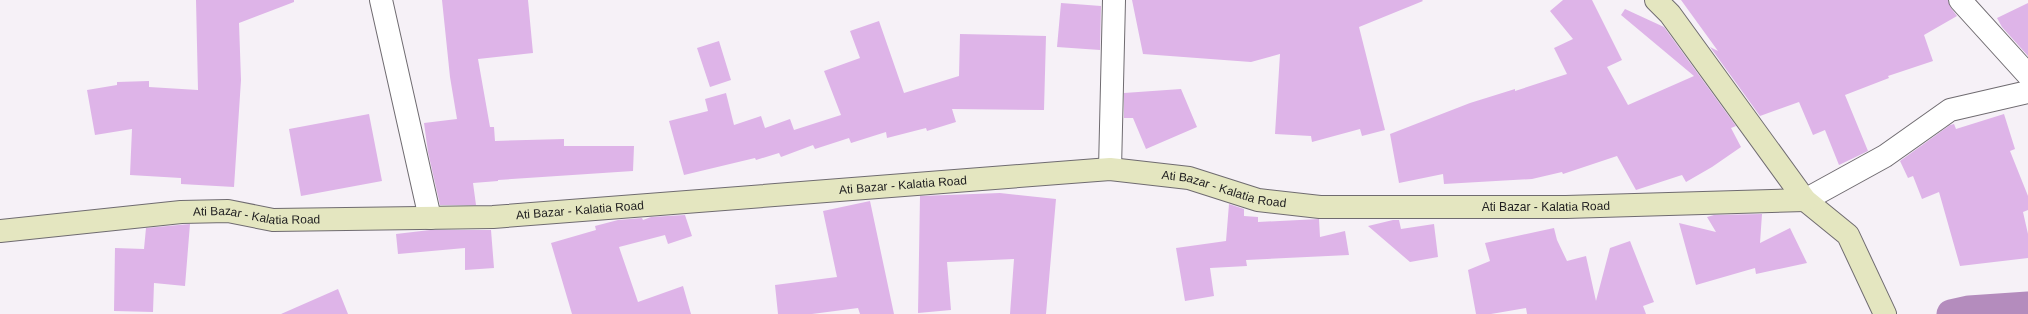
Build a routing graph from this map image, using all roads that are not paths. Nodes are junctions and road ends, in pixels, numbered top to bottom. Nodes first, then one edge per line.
1 (381, 0) edge
2 (1114, 0) edge
3 (1656, 0) edge
4 (1960, 0) edge
5 (2028, 75) edge
6 (2028, 92) edge
7 (1110, 169) junction
8 (1805, 200) junction
9 (430, 218) junction
10 (0, 231) edge
11 (1885, 314) edge

1 - 9 street
2 - 7 street
3 - 8 main road
4 - 5 street
6 - 8 street
7 - 8 main road, Ati Bazar - Kalatia Road
7 - 9 main road, Ati Bazar - Kalatia Road
8 - 11 main road
9 - 10 main road, Ati Bazar - Kalatia Road

